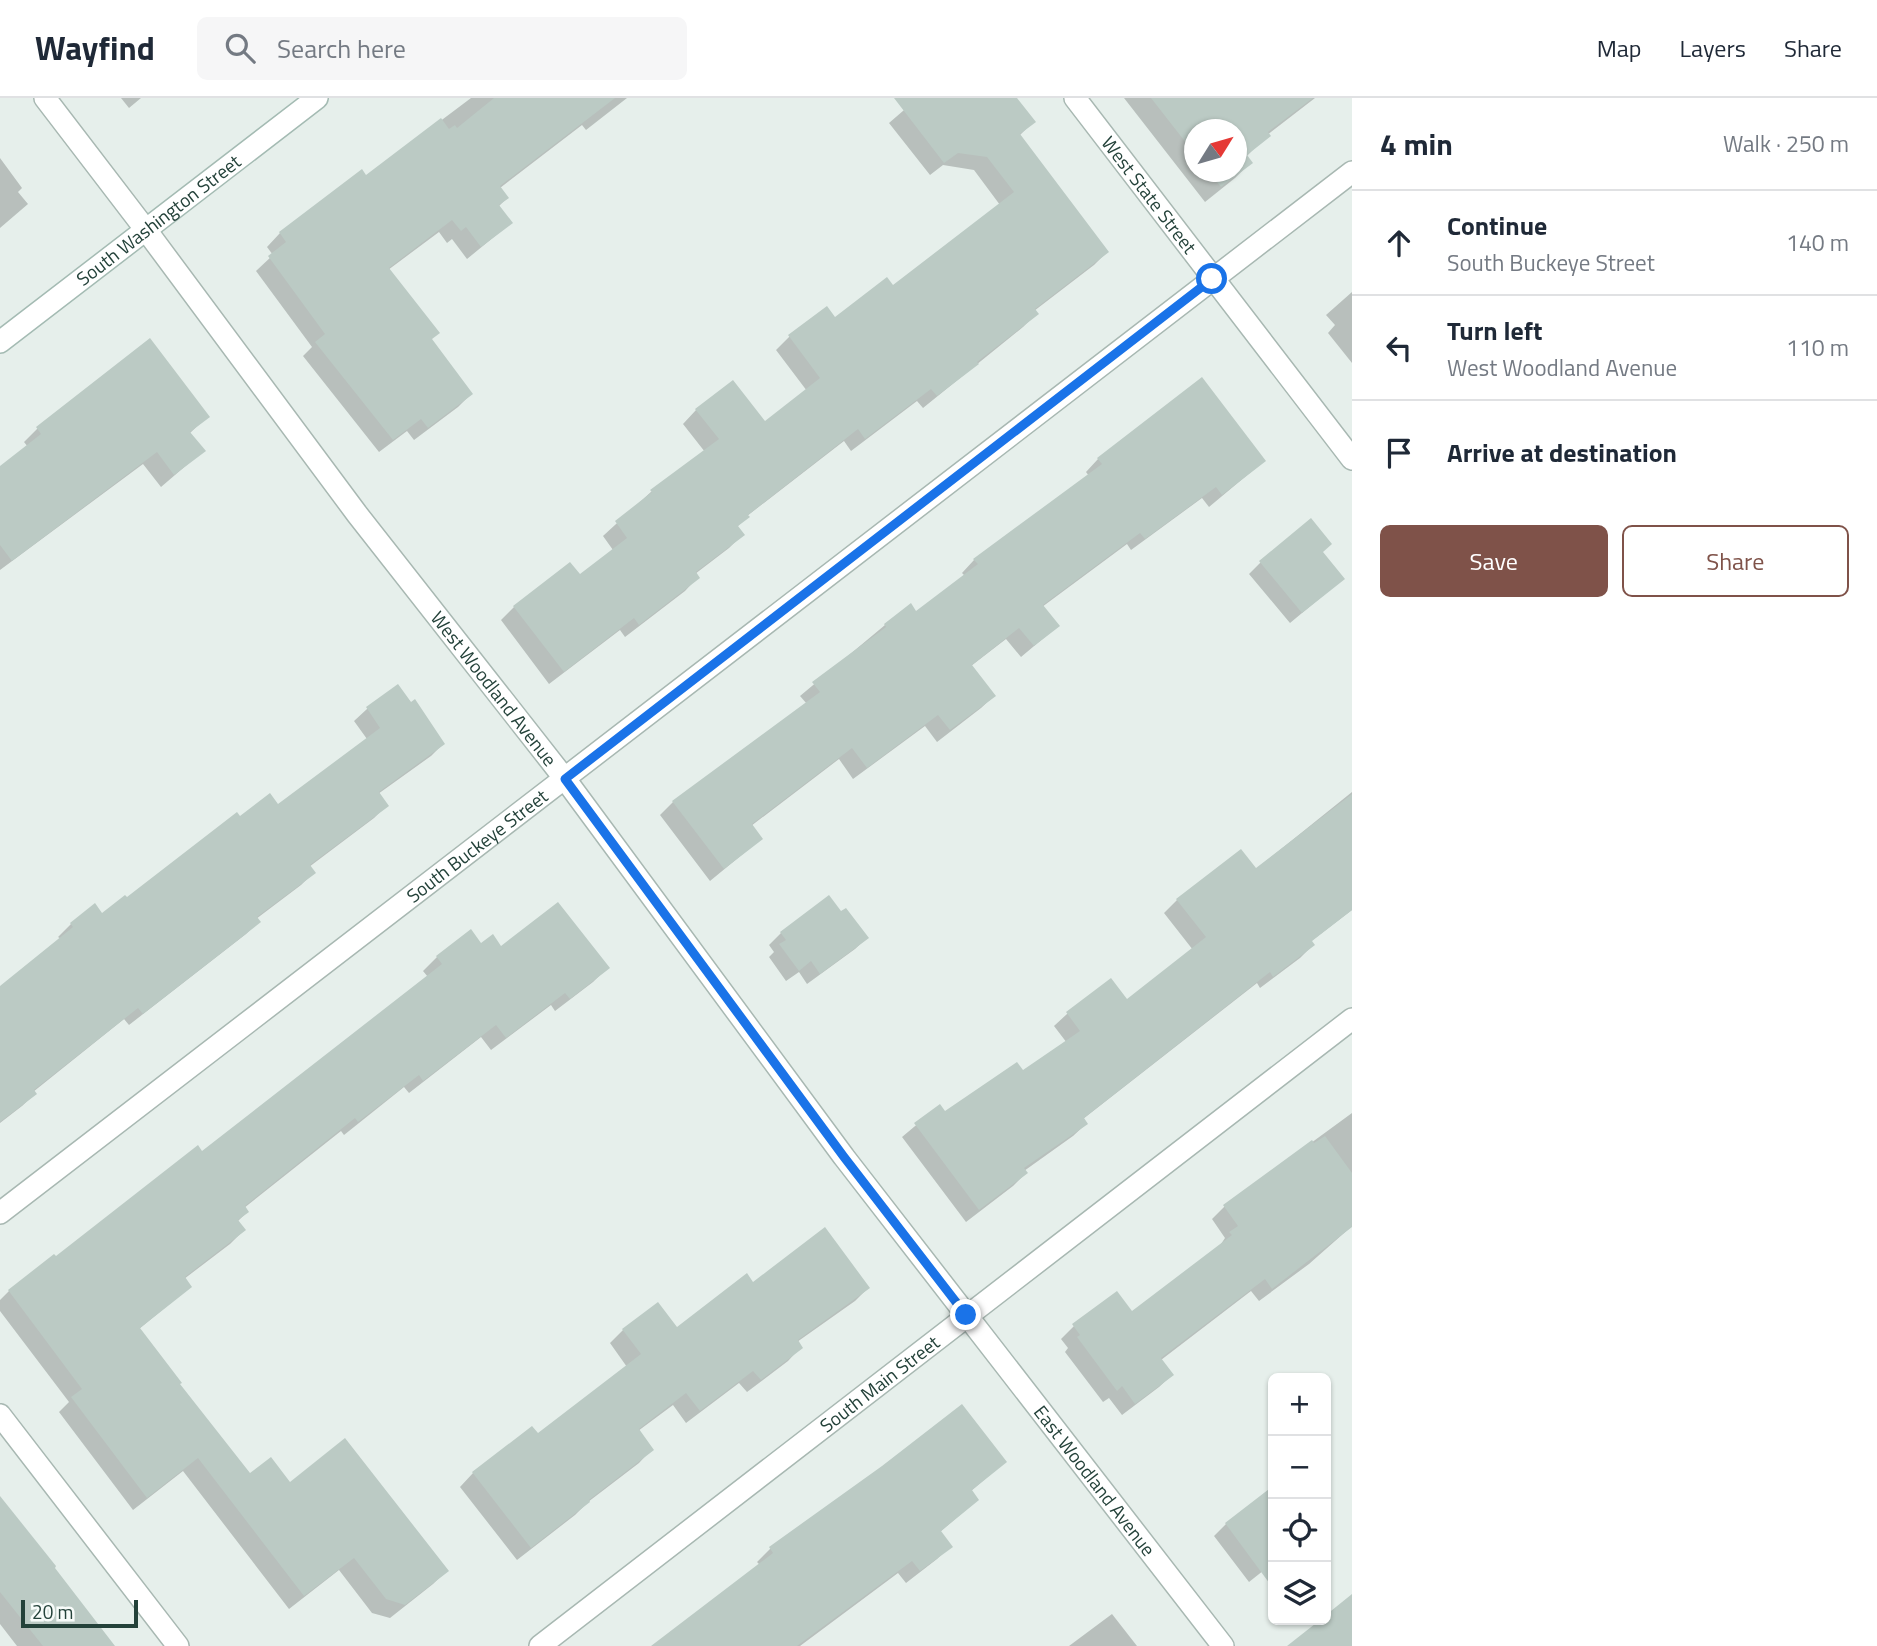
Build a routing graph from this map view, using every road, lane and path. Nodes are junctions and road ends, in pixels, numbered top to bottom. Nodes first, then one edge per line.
1 (45, 98) edge
2 (317, 98) edge
3 (1075, 98) edge
4 (1352, 172) edge
5 (146, 230) junction
6 (1212, 279) junction
7 (0, 342) edge
8 (1352, 459) edge
9 (565, 779) junction
10 (1352, 1019) edge
11 (0, 1213) edge
12 (966, 1315) junction
13 (0, 1415) edge
14 (178, 1646) edge
15 (540, 1646) edge
16 (1223, 1646) edge

1 - 5 street, West Woodland Avenue
2 - 5 street, South Washington Street
3 - 6 street, West State Street
4 - 6 street, South Buckeye Street
5 - 7 street, South Washington Street
5 - 9 street, West Woodland Avenue
6 - 8 street, West State Street
6 - 9 street, South Buckeye Street
9 - 11 street, South Buckeye Street
9 - 12 street, West Woodland Avenue
10 - 12 street, South Main Street
12 - 15 street, South Main Street
12 - 16 street, East Woodland Avenue
13 - 14 street

